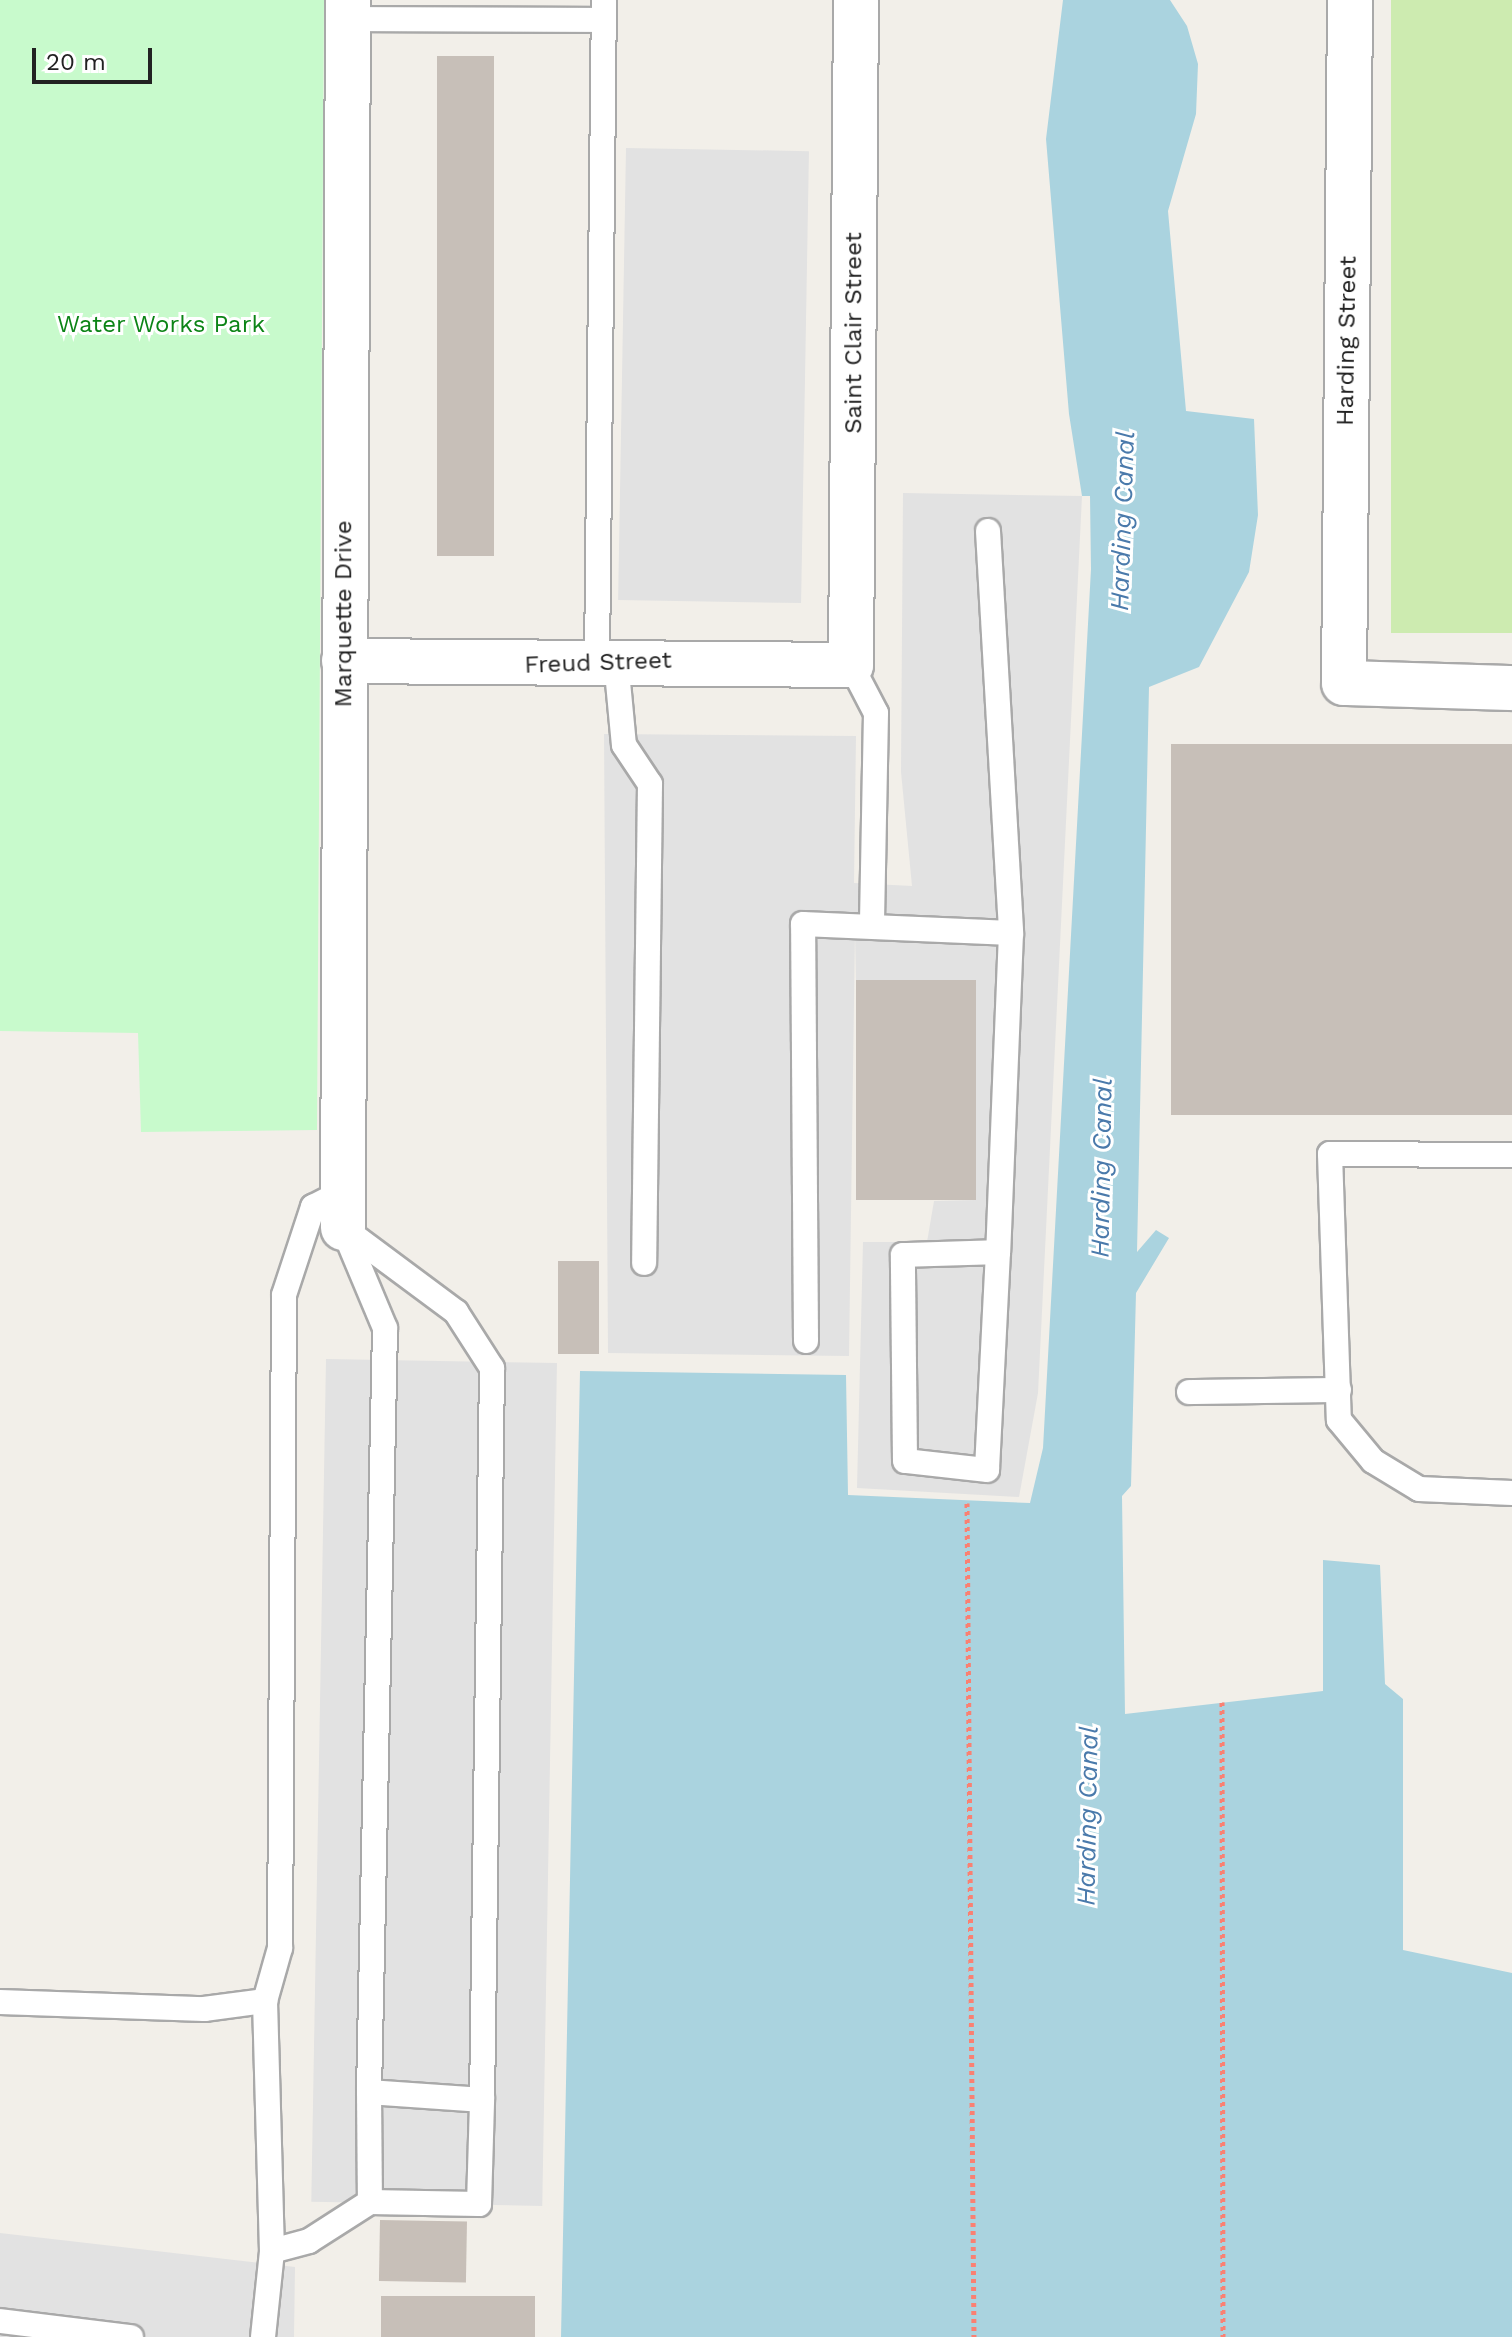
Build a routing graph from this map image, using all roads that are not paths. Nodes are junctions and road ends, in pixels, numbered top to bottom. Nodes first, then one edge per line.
1 (856, 0) edge
2 (1350, 0) edge
3 (348, 9) edge
4 (604, 10) edge
5 (988, 531) dead end
6 (344, 661) junction
7 (607, 662) junction
8 (851, 665) junction
9 (1512, 688) edge
10 (872, 926) junction
11 (1011, 933) junction
12 (1512, 1155) edge
13 (343, 1210) junction
14 (998, 1252) junction
15 (644, 1263) dead end
16 (806, 1341) dead end
17 (1339, 1390) junction
18 (1189, 1392) dead end
19 (1512, 1493) edge
20 (265, 2001) junction
21 (0, 2002) edge
22 (369, 2092) junction
23 (482, 2100) junction
24 (370, 2202) junction
25 (272, 2251) junction
26 (0, 2321) edge
27 (131, 2337) edge
28 (263, 2337) edge

1 - 8 street, Saint Clair Street
2 - 9 street, Harding Street
3 - 4 lane
3 - 6 street, Marquette Drive
4 - 7 lane
5 - 11 lane
6 - 7 street, Freud Street
6 - 13 street, Marquette Drive
7 - 8 street, Freud Street
7 - 15 lane
8 - 10 lane
10 - 11 lane
10 - 16 lane
11 - 14 lane
12 - 17 lane
13 - 20 lane
13 - 22 lane
13 - 23 lane
14 - 14 lane
17 - 18 lane
17 - 19 lane
20 - 21 lane
20 - 25 lane
22 - 23 lane
22 - 24 lane
23 - 24 lane
24 - 25 lane
25 - 28 lane
26 - 27 lane

